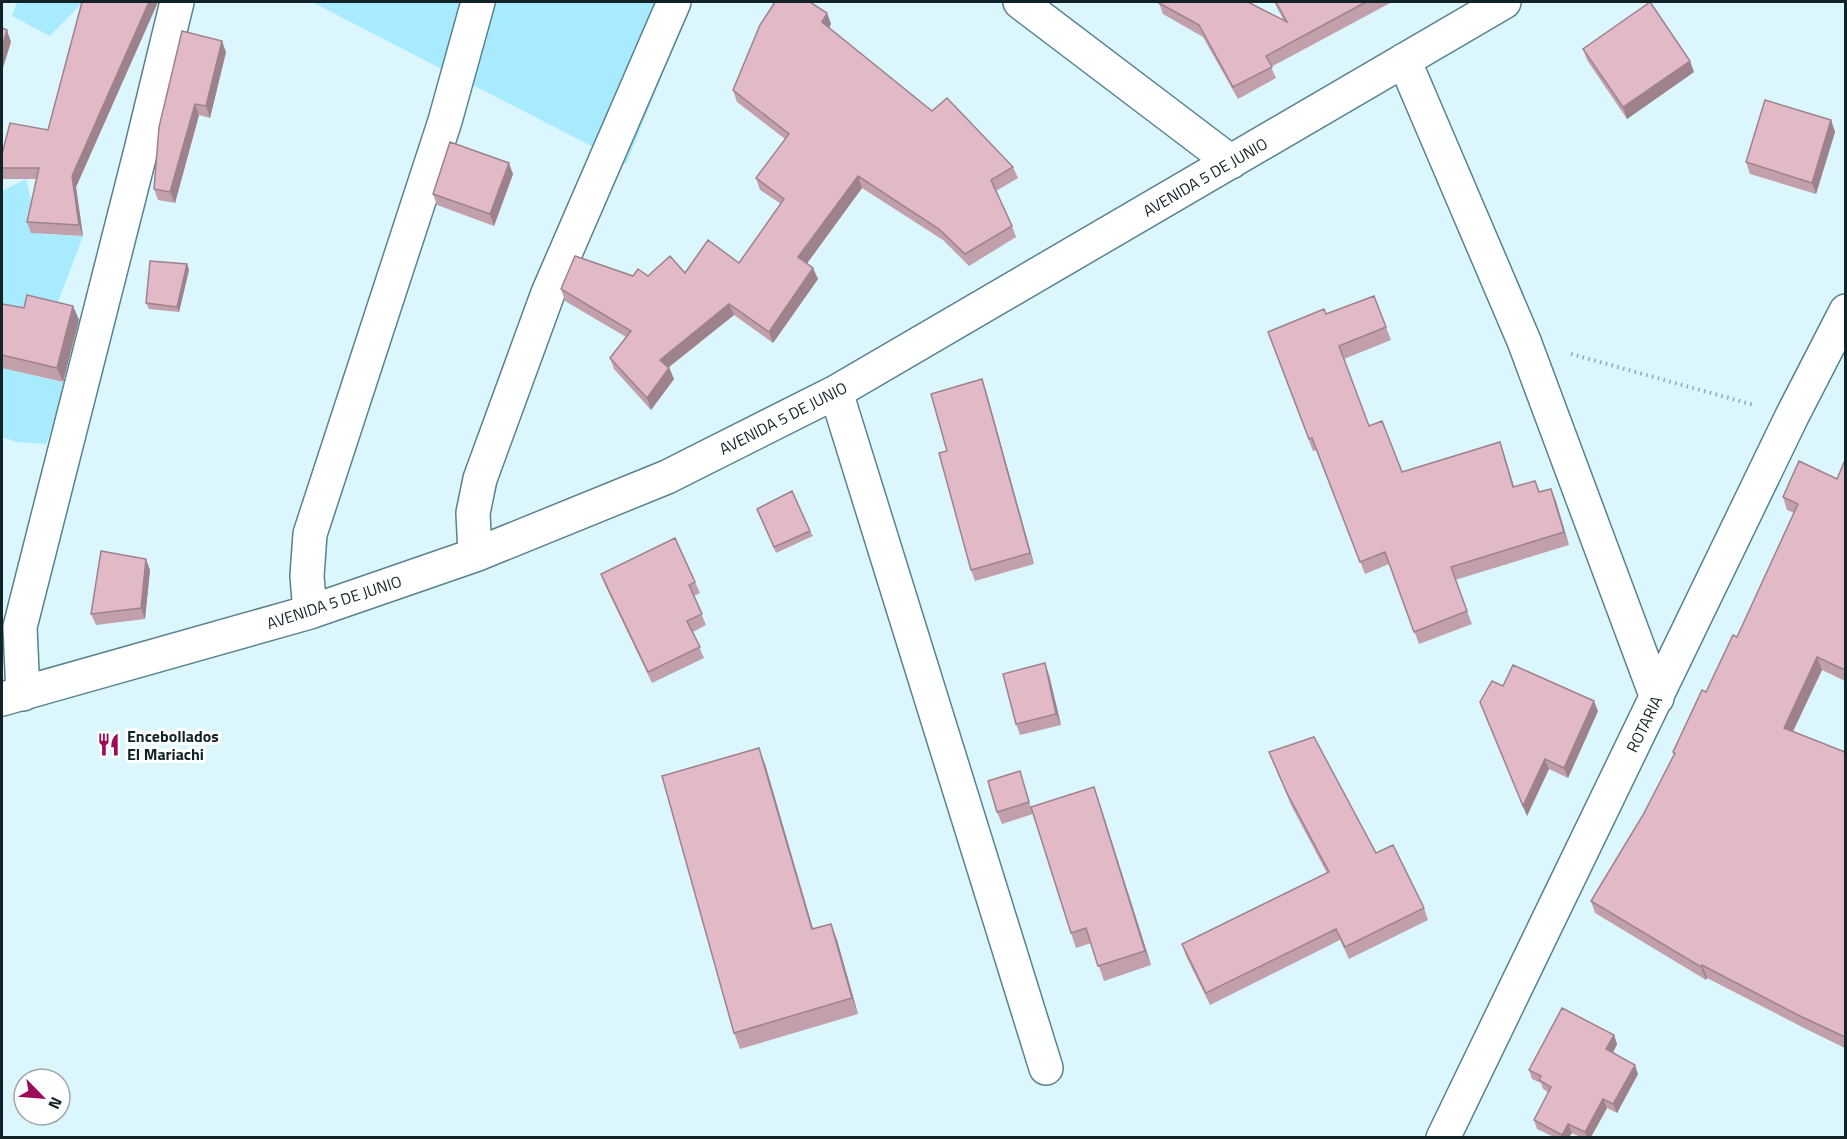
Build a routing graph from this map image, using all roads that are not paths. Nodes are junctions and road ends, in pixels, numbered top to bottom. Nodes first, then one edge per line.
1 (177, 2) edge
2 (478, 2) edge
3 (674, 2) edge
4 (1020, 2) edge
5 (1504, 2) edge
6 (1404, 60) junction
7 (1231, 162) junction
8 (1845, 311) edge
9 (836, 392) junction
10 (475, 555) junction
11 (310, 612) junction
12 (12, 696) edge
13 (1657, 698) junction
14 (1046, 1068) dead end
15 (1443, 1137) edge

1 - 12 street
2 - 11 street
3 - 10 street
4 - 7 street
5 - 6 street, AVENIDA 5 DE JUNIO
6 - 7 street, AVENIDA 5 DE JUNIO
6 - 13 street
7 - 9 street, AVENIDA 5 DE JUNIO
8 - 13 street, ROTARIA
9 - 10 street, AVENIDA 5 DE JUNIO
9 - 14 street
10 - 11 street, AVENIDA 5 DE JUNIO
11 - 12 street, AVENIDA 5 DE JUNIO
13 - 15 street, ROTARIA

